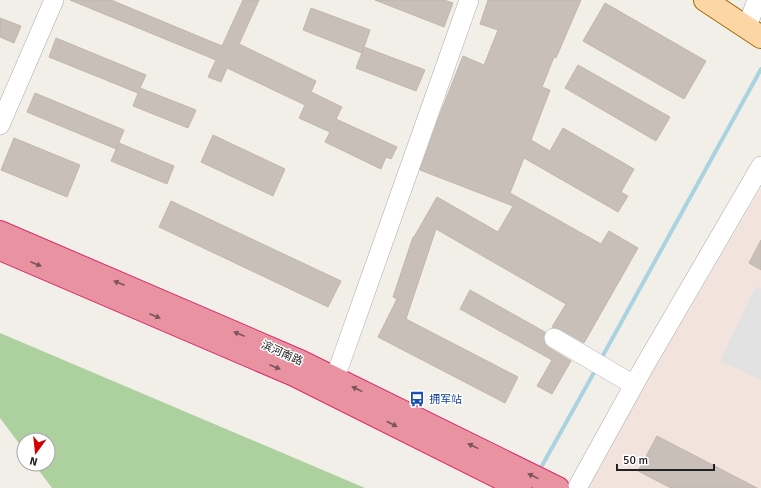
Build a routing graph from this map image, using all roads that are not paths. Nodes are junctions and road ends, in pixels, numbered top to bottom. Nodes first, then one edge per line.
1 (54, 0) edge
2 (469, 0) edge
3 (705, 0) edge
4 (757, 0) edge
5 (756, 33) edge
6 (0, 125) edge
7 (761, 166) edge
8 (0, 232) edge
9 (0, 249) edge
10 (554, 338) dead end
11 (335, 378) junction
12 (634, 385) junction
13 (510, 477) edge
14 (558, 488) edge
15 (577, 488) edge

1 - 6 street
2 - 11 street
3 - 5 main road
4 - 5 street
7 - 12 street
11 -> 8 highway, 滨河南路
9 -> 13 highway, 滨河南路
10 - 12 street
13 -> 11 highway, 滨河南路
12 - 15 street
14 -> 13 highway, 滨河南路

